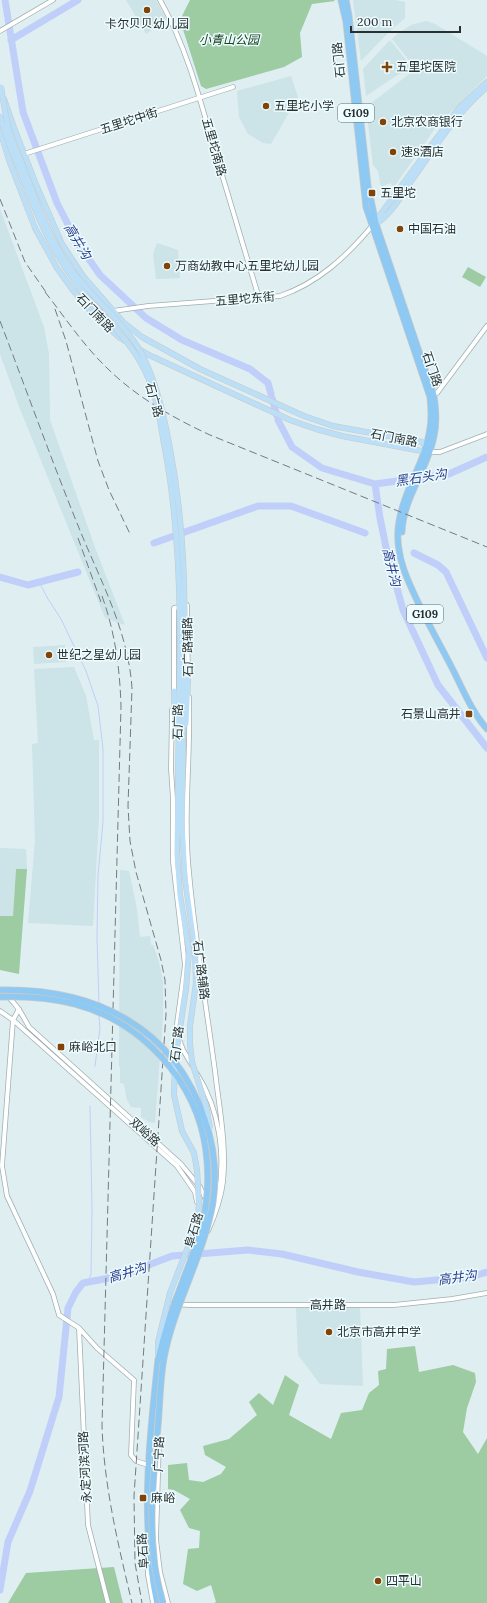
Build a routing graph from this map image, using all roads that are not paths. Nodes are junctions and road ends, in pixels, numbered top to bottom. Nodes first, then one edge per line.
1 (53, 0) edge
2 (160, 0) edge
3 (341, 0) edge
4 (346, 0) edge
5 (1, 30) edge
6 (487, 82) edge
7 (0, 85) edge
8 (234, 87) dead end
9 (487, 87) edge
10 (200, 99) junction
11 (0, 116) edge
12 (0, 130) edge
13 (24, 154) junction
14 (375, 223) junction
15 (259, 298) junction
16 (113, 311) junction
17 (94, 314) junction
18 (487, 326) edge
19 (432, 397) junction
20 (487, 434) edge
21 (426, 450) junction
22 (412, 490) junction
23 (182, 645) junction
24 (188, 678) junction
25 (174, 691) junction
26 (487, 724) edge
27 (487, 729) edge
28 (182, 753) junction
29 (178, 786) junction
30 (0, 991) edge
31 (0, 997) edge
32 (19, 1009) junction
33 (0, 1011) edge
34 (13, 1020) junction
35 (219, 1102) junction
36 (211, 1103) junction
37 (212, 1141) junction
38 (206, 1201) junction
39 (204, 1241) junction
40 (487, 1293) edge
41 (169, 1304) junction
42 (180, 1305) junction
43 (79, 1328) junction
44 (158, 1360) junction
45 (148, 1465) junction
46 (108, 1603) edge
47 (153, 1603) edge
48 (157, 1603) edge
49 (163, 1603) edge
50 (168, 1603) edge

1 - 5 street
2 - 10 street, 五里坨南路
3 - 14 highway, 石门路 / G109
4 - 14 highway, 石门路 / G109
6 - 14 main road, 五里坨东街
7 - 13 main road, 石门南路
7 - 23 main road, 石广路, bridge
8 - 10 street, 五里坨中街
9 - 14 main road, 五里坨东街
10 - 13 street, 五里坨中街
10 - 15 street, 五里坨南路
11 - 23 main road, 石广路, bridge
12 - 17 main road, 石门南路
13 - 16 main road, 石门南路
14 - 15 street, 五里坨东街
14 - 19 highway, 石门路 / G109
15 - 16 street, 五里坨东街
16 - 17 street, 五里坨东街
16 - 21 main road, 石门南路
17 - 21 main road, 石门南路
18 - 19 street
19 - 21 highway, 石门路 / G109
20 - 21 street
21 - 22 highway, 石门路 / G109
22 - 26 highway, 石门路 / G109
22 - 27 highway, 石门路 / G109
23 - 28 main road, 石广路
23 - 29 main road, 石广路
24 - 25 street, 石广路辅路
24 - 28 main road
24 - 35 street, 石广路辅路
25 - 29 main road
25 - 36 street, 石广路辅路
28 - 37 main road, 石广路, bridge
29 - 44 main road, 石广路, bridge
30 - 32 street, 双峪路
30 - 37 highway, 阜石路, bridge
31 - 44 highway, 阜石路, bridge
32 - 34 street
32 - 38 street, 双峪路
33 - 34 street, 双峪路
34 - 41 street, 双峪路, bridge
34 - 43 street
35 - 36 street
35 - 39 street, 石广路辅路
36 - 38 street, 石广路辅路
37 - 49 highway, 阜石路, bridge
38 - 39 street, 双峪路
39 - 42 street, 双峪路, bridge
40 - 42 street, 高井路
41 - 42 street, 高井路
41 - 45 street, 广宁路
42 - 50 street, 广宁路
43 - 45 street
43 - 46 street, 永定河滨河路
44 - 48 highway, 阜石路
45 - 47 street, 广宁路

